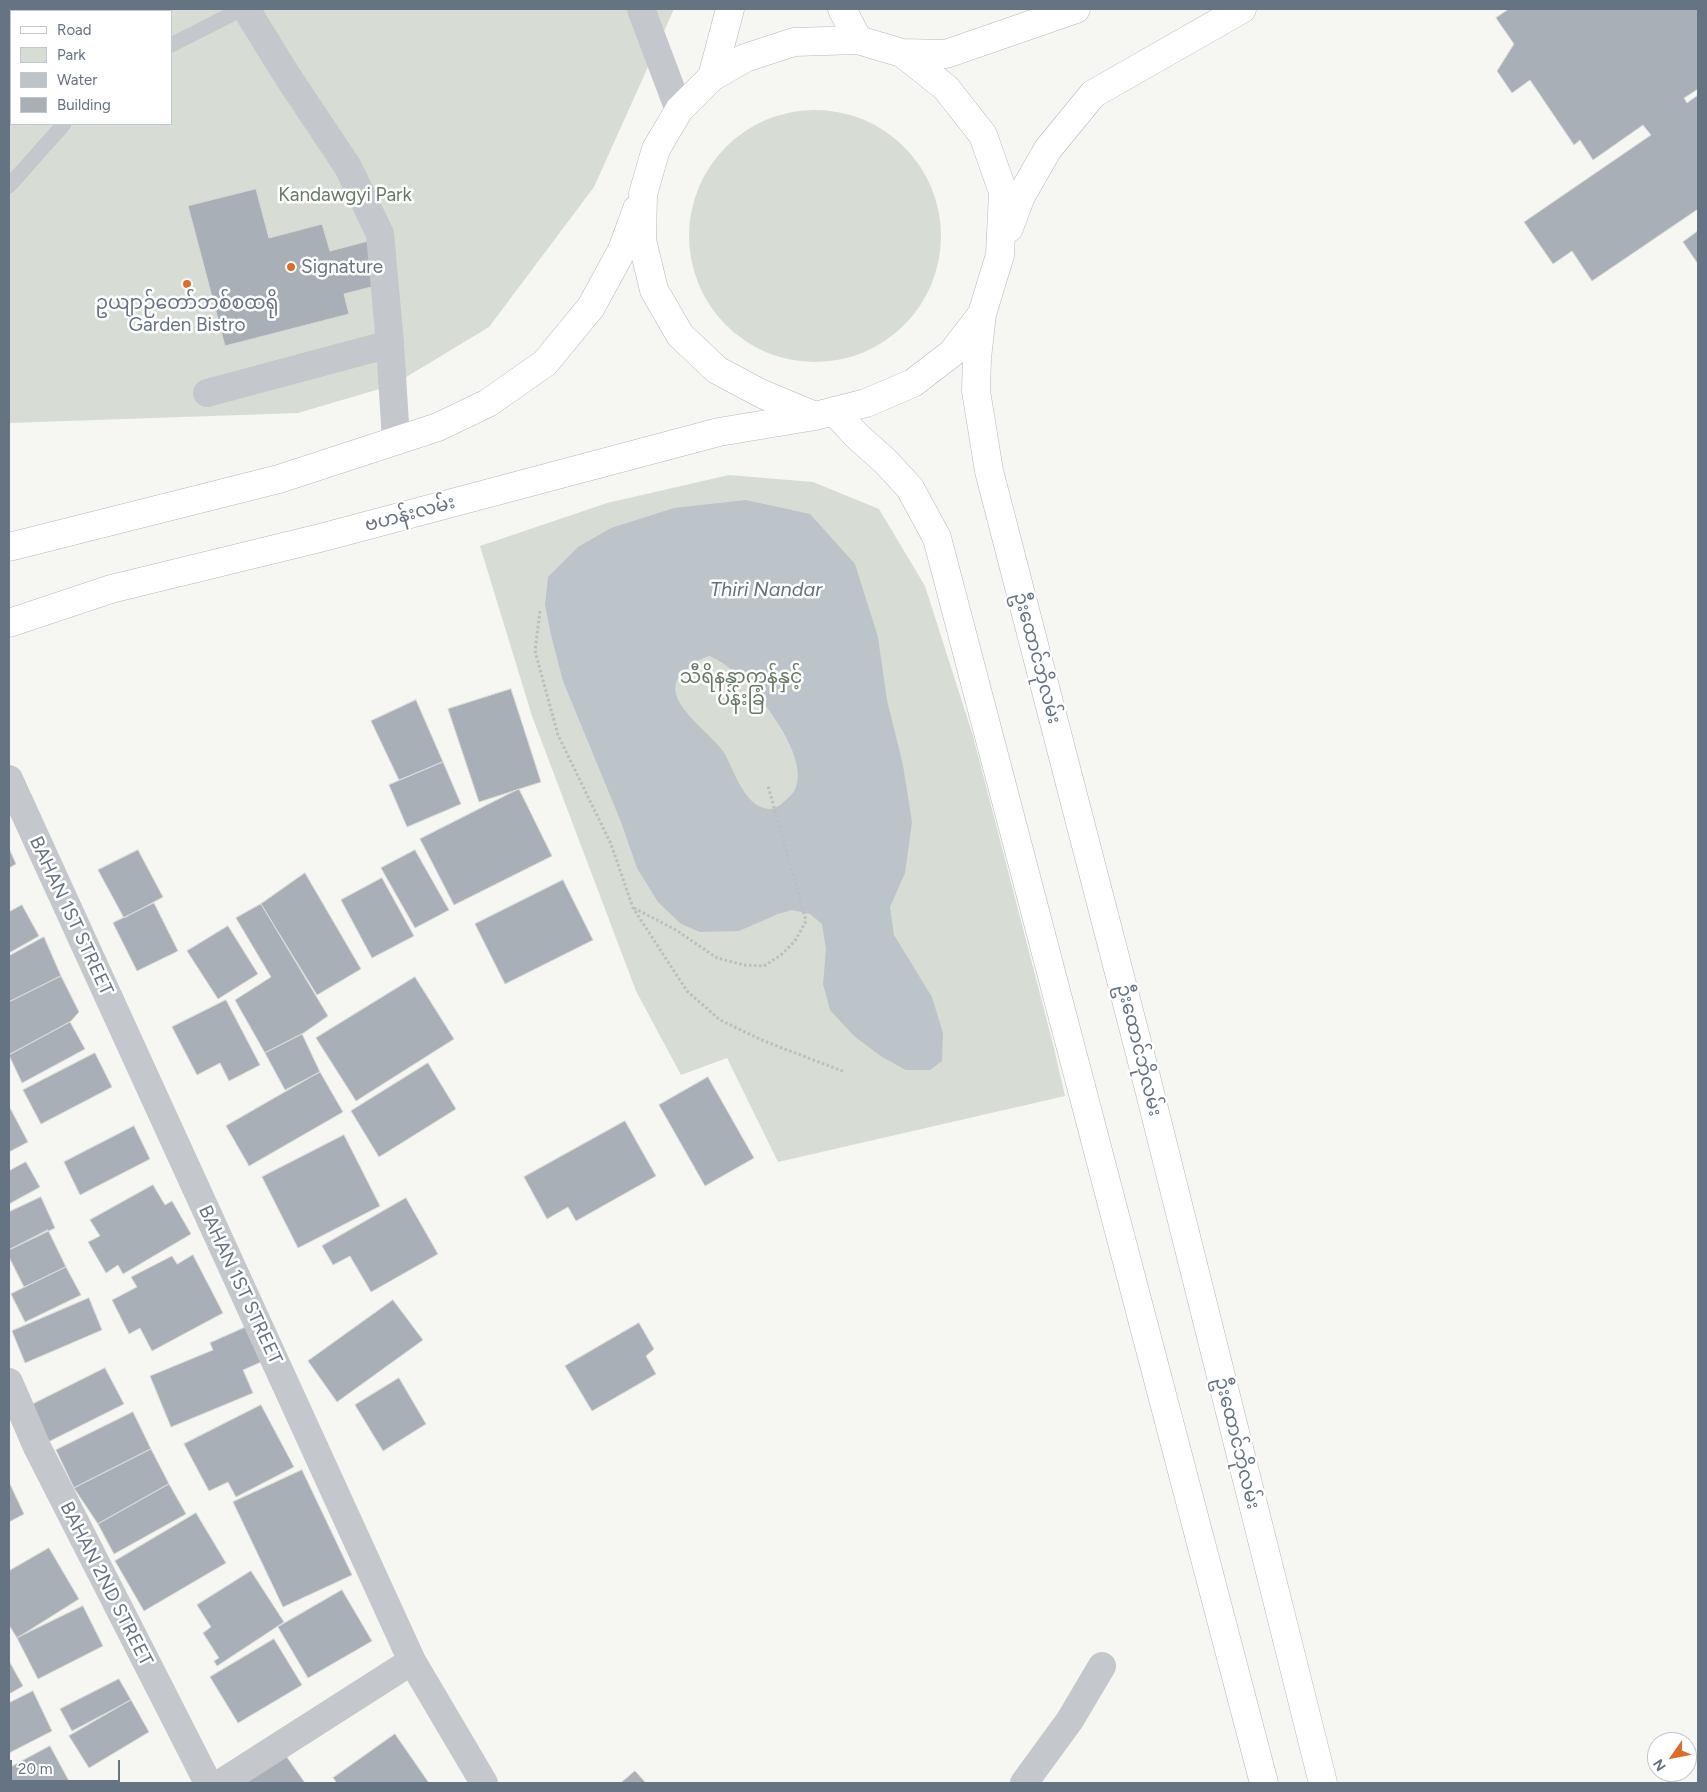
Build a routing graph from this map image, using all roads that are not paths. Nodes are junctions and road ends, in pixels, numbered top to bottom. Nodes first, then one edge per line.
1 (242, 9) edge
2 (246, 9) edge
3 (641, 9) edge
4 (730, 9) edge
5 (842, 9) edge
6 (1076, 9) edge
7 (1242, 9) edge
8 (858, 40) junction
9 (172, 44) edge
10 (902, 53) junction
11 (712, 77) junction
12 (679, 110) junction
13 (63, 125) edge
14 (9, 186) edge
15 (643, 194) junction
16 (1000, 255) junction
17 (982, 314) junction
18 (390, 344) junction
19 (207, 393) dead end
20 (824, 413) junction
21 (396, 440) junction
22 (9, 547) edge
23 (9, 623) edge
24 (9, 779) edge
25 (9, 1382) edge
26 (412, 1660) junction
27 (1102, 1666) dead end
28 (208, 1783) edge
29 (221, 1783) edge
30 (484, 1783) edge
31 (1024, 1783) edge
32 (1264, 1783) edge
33 (1323, 1783) edge

1 - 9 lane
2 - 18 street
3 - 12 street
4 - 11 main road
5 - 8 main road
6 - 10 main road
7 - 16 main road
8 - 10 main road
8 - 11 main road
10 - 16 main road
11 - 12 main road
12 - 15 main road
13 - 14 lane
15 - 20 main road
15 - 21 main road
16 - 17 main road
17 - 20 main road, ဗဟန်းလမ်း
17 - 33 main road, ဦးထောင်ဘိုလမ်း
18 - 19 street
18 - 21 street
20 - 23 main road, ဗဟန်းလမ်း
20 - 32 main road
21 - 22 main road
24 - 26 street, BAHAN 1ST STREET
25 - 28 street, BAHAN 2ND STREET
26 - 29 street
26 - 30 street, BAHAN 1ST STREET
27 - 31 street

